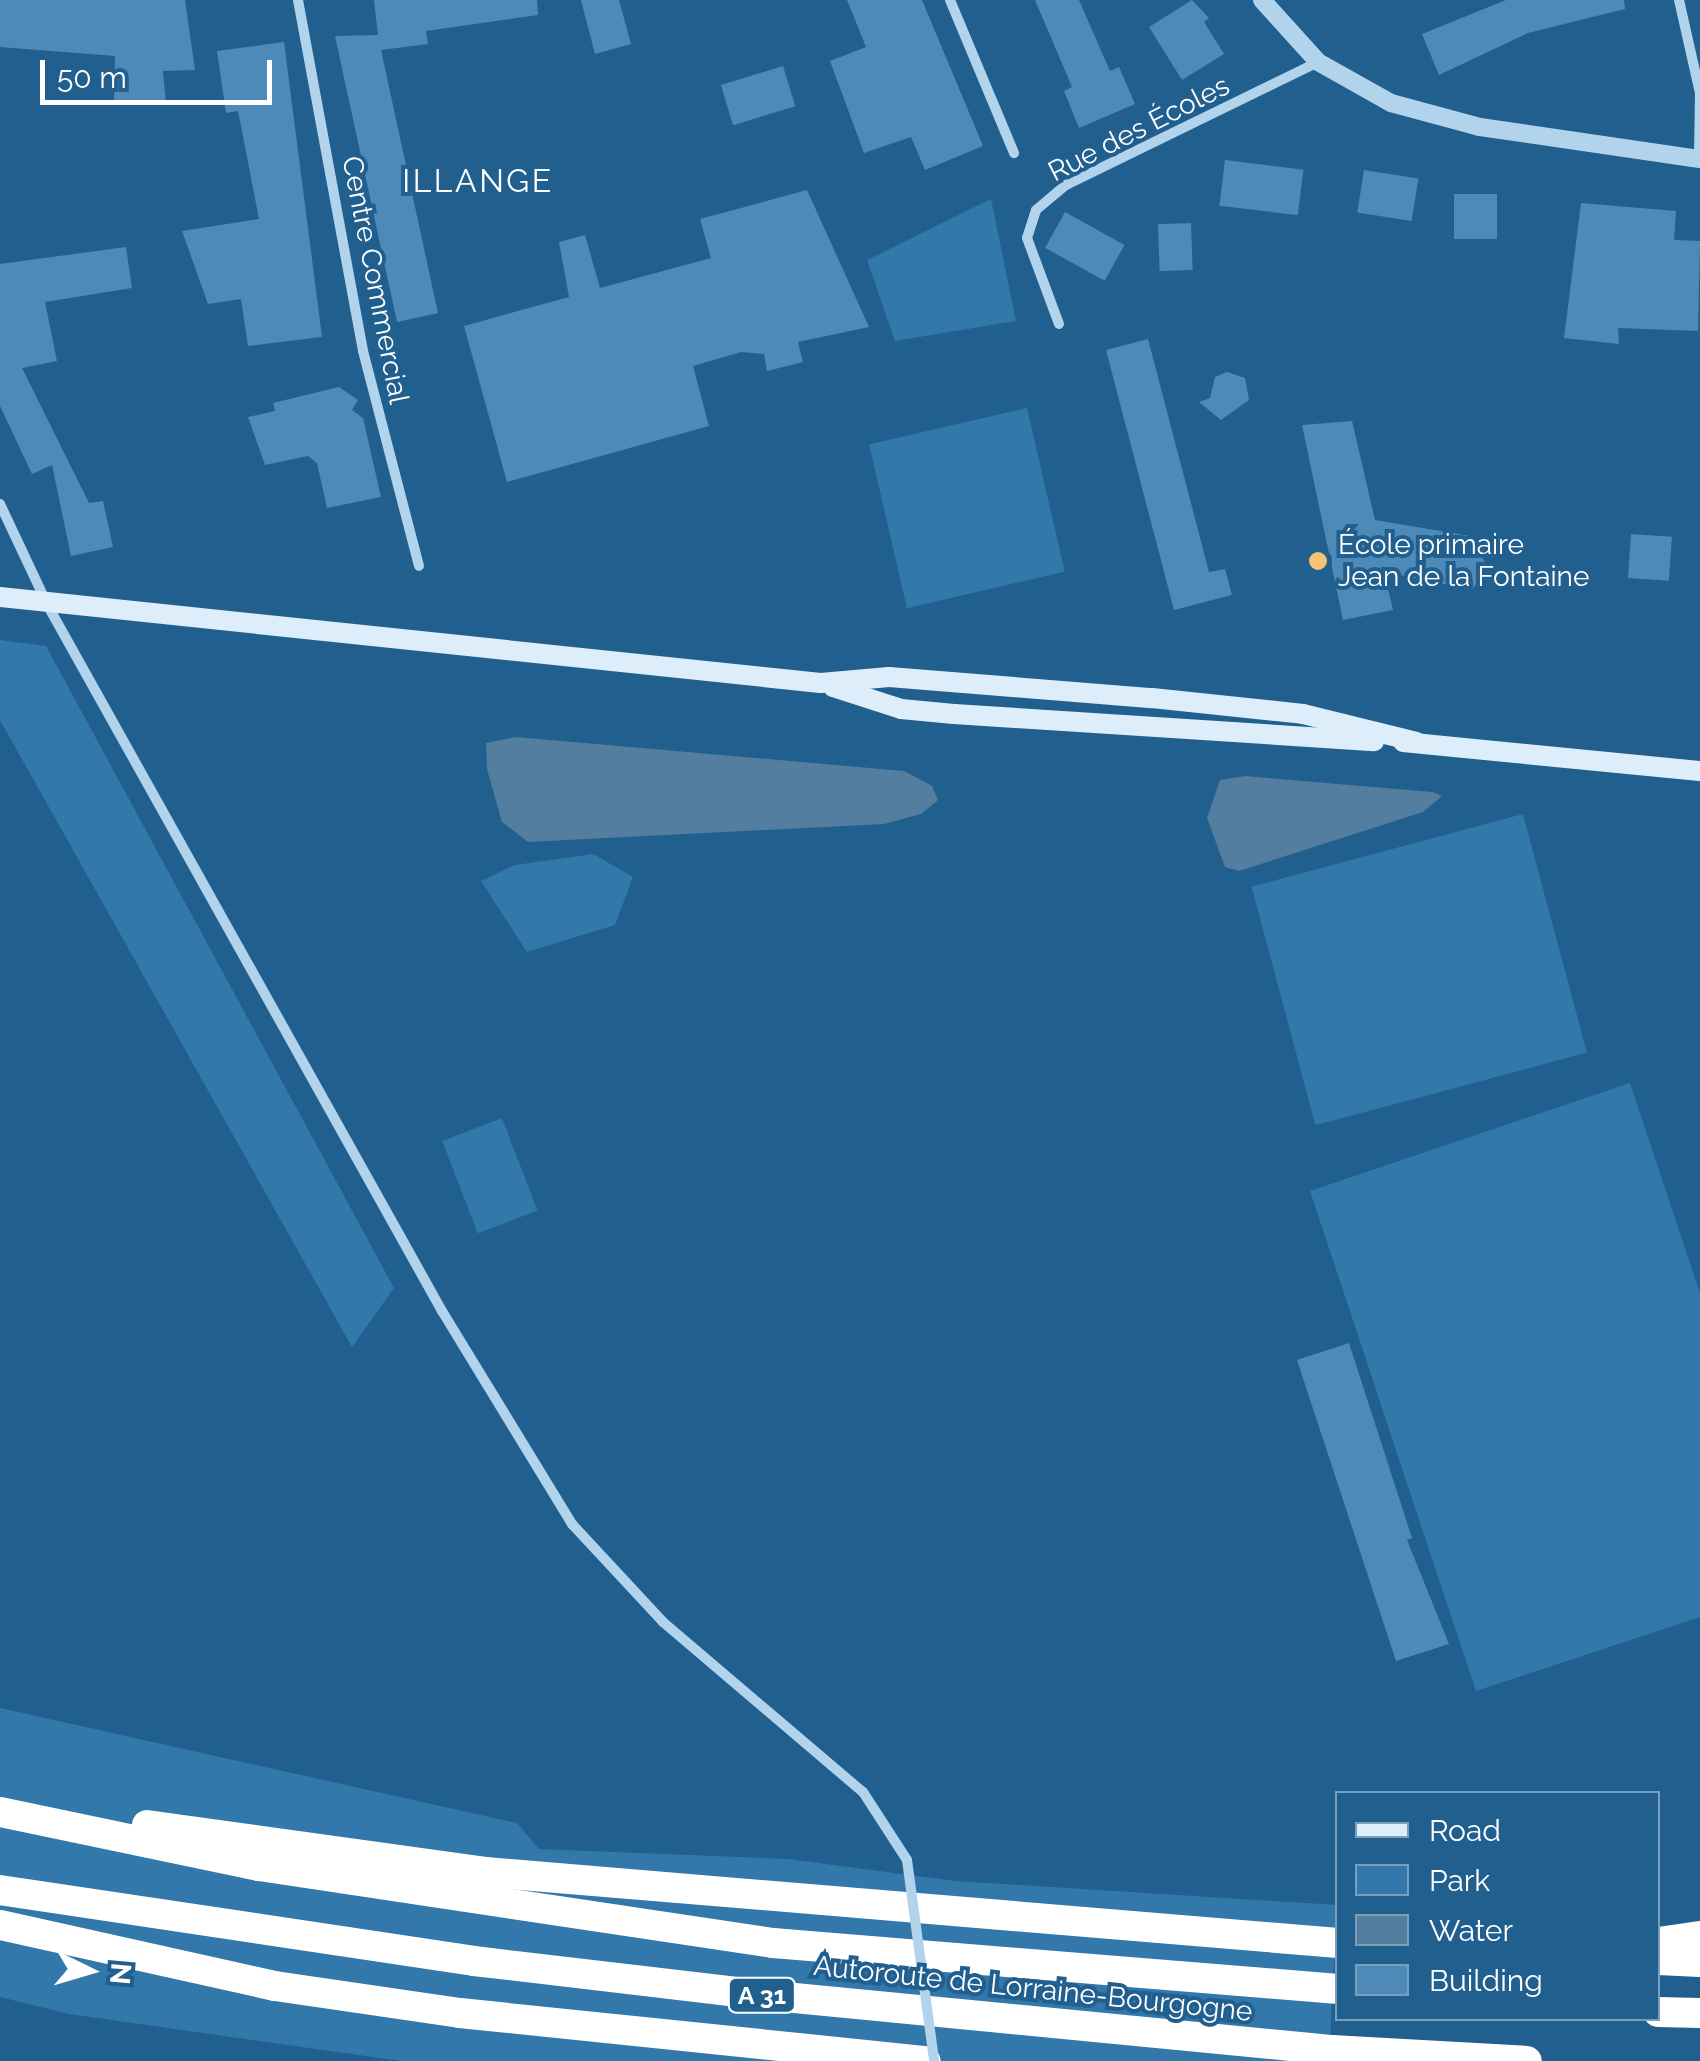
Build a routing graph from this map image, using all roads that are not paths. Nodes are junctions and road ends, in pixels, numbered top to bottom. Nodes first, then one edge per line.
1 (298, 0) edge
2 (950, 0) edge
3 (1262, 0) edge
4 (1679, 0) edge
5 (1318, 62) junction
6 (1700, 93) edge
7 (1014, 153) dead end
8 (1699, 159) edge
9 (1059, 324) dead end
10 (0, 504) edge
11 (418, 566) dead end
12 (0, 597) edge
13 (48, 606) junction
14 (821, 683) junction
15 (1152, 698) junction
16 (1113, 728) junction
17 (1417, 742) junction
18 (1700, 771) edge
19 (0, 1810) edge
20 (0, 1890) edge
21 (0, 1925) edge
22 (1700, 1936) edge
23 (1335, 1942) edge
24 (1660, 1942) edge
25 (1660, 1960) edge
26 (1700, 1962) edge
27 (1335, 1989) edge
28 (1660, 2012) edge
29 (1700, 2013) edge
30 (926, 2061) edge
31 (934, 2061) edge
32 (1528, 2061) edge

1 - 11 street, Centre Commercial
2 - 7 street
3 - 5 street
4 - 6 street
5 - 8 street
5 - 9 street, Rue des Écoles
6 - 8 street
10 - 13 street
12 - 13 main road
13 - 14 main road
13 - 31 street, bridge
14 - 15 main road
14 - 16 main road
15 - 16 main road
15 - 17 main road
16 - 17 main road
17 - 18 main road
19 - 23 highway
19 - 27 highway, Autoroute de Lorraine-Bourgogne / A 31
20 - 32 highway, Autoroute de Lorraine-Bourgogne / A 31
21 - 30 highway
22 - 24 highway
25 - 26 highway
28 - 29 highway

